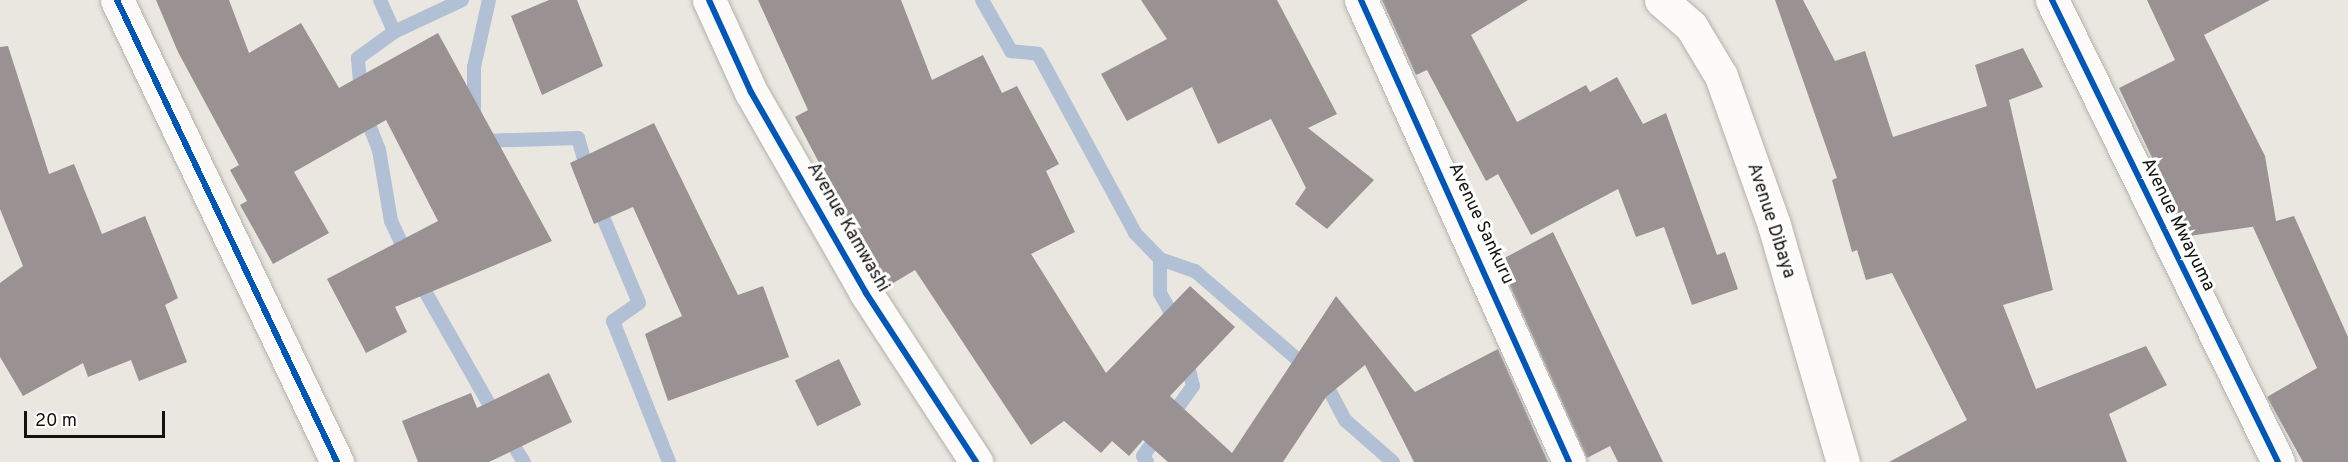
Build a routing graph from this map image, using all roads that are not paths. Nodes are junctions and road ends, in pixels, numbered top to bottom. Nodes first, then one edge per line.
1 (117, 0) edge
2 (709, 0) edge
3 (1361, 0) edge
4 (1660, 0) edge
5 (2052, 0) edge
6 (337, 462) edge
7 (976, 462) edge
8 (1569, 462) edge
9 (1843, 462) edge
10 (2278, 462) edge

1 - 6 street
2 - 7 street, Avenue Kamwashi
3 - 8 street, Avenue Sankuru
4 - 9 street, Avenue Dibaya
5 - 10 street, Avenue Mwayuma

